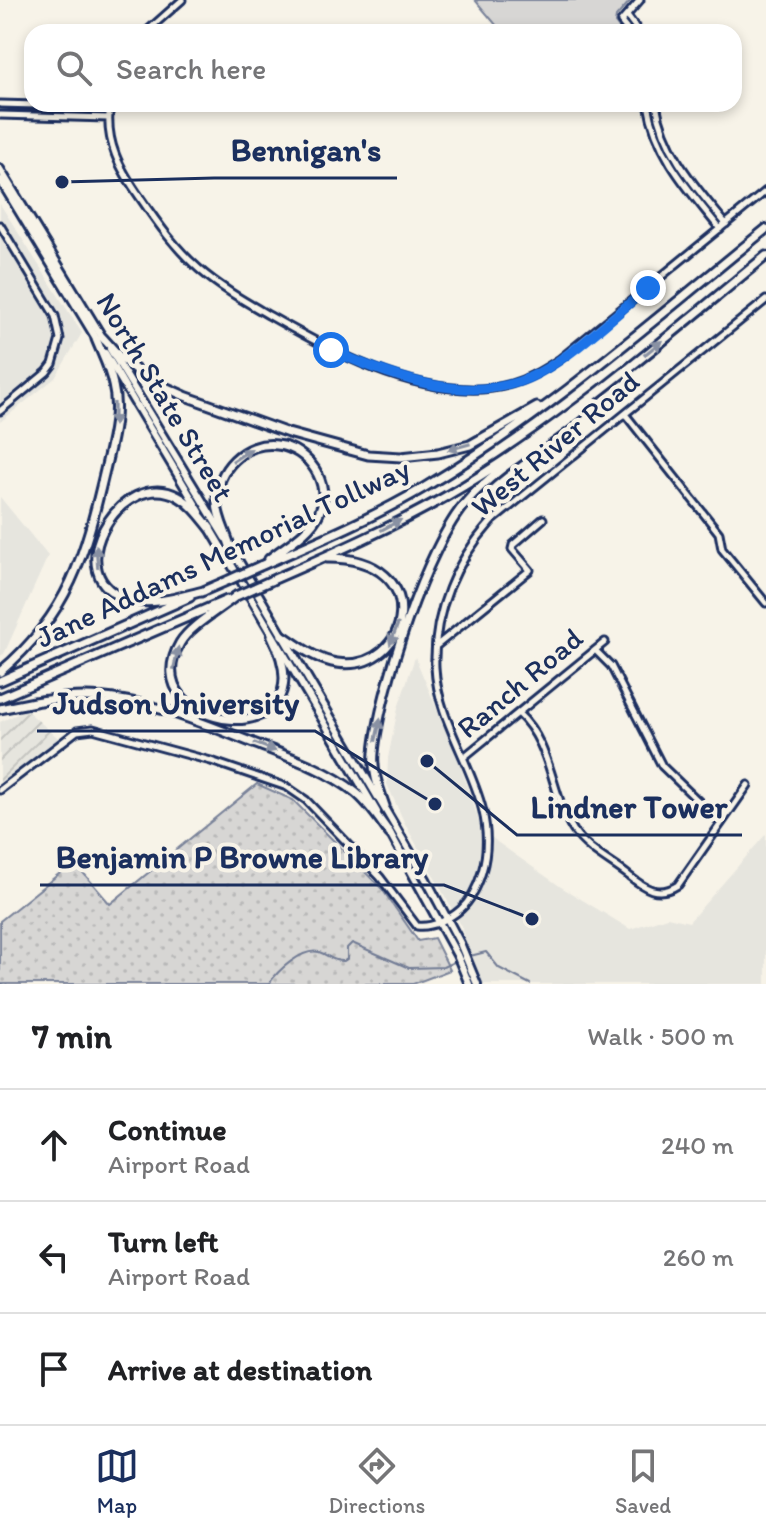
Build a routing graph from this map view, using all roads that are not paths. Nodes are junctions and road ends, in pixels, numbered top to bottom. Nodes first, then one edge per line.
1 (640, 0) edge
2 (183, 1) edge
3 (627, 16) junction
4 (156, 24) edge
5 (623, 24) edge
6 (633, 24) edge
7 (0, 104) edge
8 (24, 104) edge
9 (109, 112) edge
10 (650, 112) edge
11 (658, 112) edge
12 (0, 115) edge
13 (108, 118) junction
14 (660, 124) junction
15 (653, 126) junction
16 (0, 169) edge
17 (0, 180) edge
18 (766, 191) edge
19 (726, 224) junction
20 (0, 225) edge
21 (720, 229) junction
22 (766, 229) edge
23 (766, 256) edge
24 (766, 300) edge
25 (100, 338) junction
26 (620, 375) junction
27 (554, 400) junction
28 (0, 411) edge
29 (625, 414) junction
30 (543, 519) dead end
31 (210, 528) junction
32 (231, 549) junction
33 (321, 558) junction
34 (260, 566) junction
35 (204, 591) junction
36 (236, 596) junction
37 (766, 603) edge
38 (282, 635) junction
39 (272, 636) junction
40 (605, 642) dead end
41 (435, 647) junction
42 (595, 650) junction
43 (0, 672) edge
44 (0, 681) edge
45 (0, 698) edge
46 (0, 709) edge
47 (518, 713) junction
48 (464, 757) junction
49 (748, 785) dead end
50 (0, 790) edge
51 (385, 806) junction
52 (720, 822) junction
53 (390, 834) junction
54 (447, 919) junction
55 (439, 922) junction
56 (462, 957) junction
57 (469, 984) edge
58 (477, 984) edge

1 - 3 street
2 - 4 street
3 - 5 street
3 - 6 street
7 - 8 street
9 - 13 street
10 - 15 street
11 - 14 street
12 - 13 street
13 - 21 street
14 - 15 street
14 - 19 street
15 - 21 street
16 - 25 main road, North State Street
17 - 25 main road, North State Street
18 - 19 street
19 - 21 street
20 - 28 street
22 - 27 highway, Jane Addams Memorial Tollway
26 -> 23 highway, Jane Addams Memorial Tollway
24 - 29 street, West River Road
27 -> 25 highway
25 - 31 main road, North State Street
25 - 32 main road, North State Street
25 -> 43 highway
33 -> 26 highway, Jane Addams Memorial Tollway
51 -> 26 highway
27 - 34 highway, Jane Addams Memorial Tollway
29 - 37 street
29 - 41 street, West River Road
30 - 41 street
35 -> 31 highway
31 - 39 main road, North State Street
32 -> 34 highway
32 - 38 main road, North State Street
33 - 36 highway, Jane Addams Memorial Tollway, bridge
33 -> 38 highway
34 - 35 highway, Jane Addams Memorial Tollway, bridge
35 - 44 highway, Jane Addams Memorial Tollway
39 -> 36 highway
36 - 45 highway, Jane Addams Memorial Tollway
38 - 51 main road, North State Street
39 - 53 main road, North State Street
40 - 42 street, Ranch Road
41 - 48 street, West River Road
42 - 47 street, Ranch Road
42 - 52 street
46 -> 53 highway
47 - 48 street, Ranch Road
47 - 52 street
48 - 54 street, West River Road
49 - 52 street
50 - 55 street
51 - 54 main road, North State Street
53 - 55 main road, North State Street
54 - 55 street, West River Road
54 - 56 main road, North State Street
55 - 56 main road, North State Street
56 - 57 main road, North State Street
56 - 58 main road, North State Street

